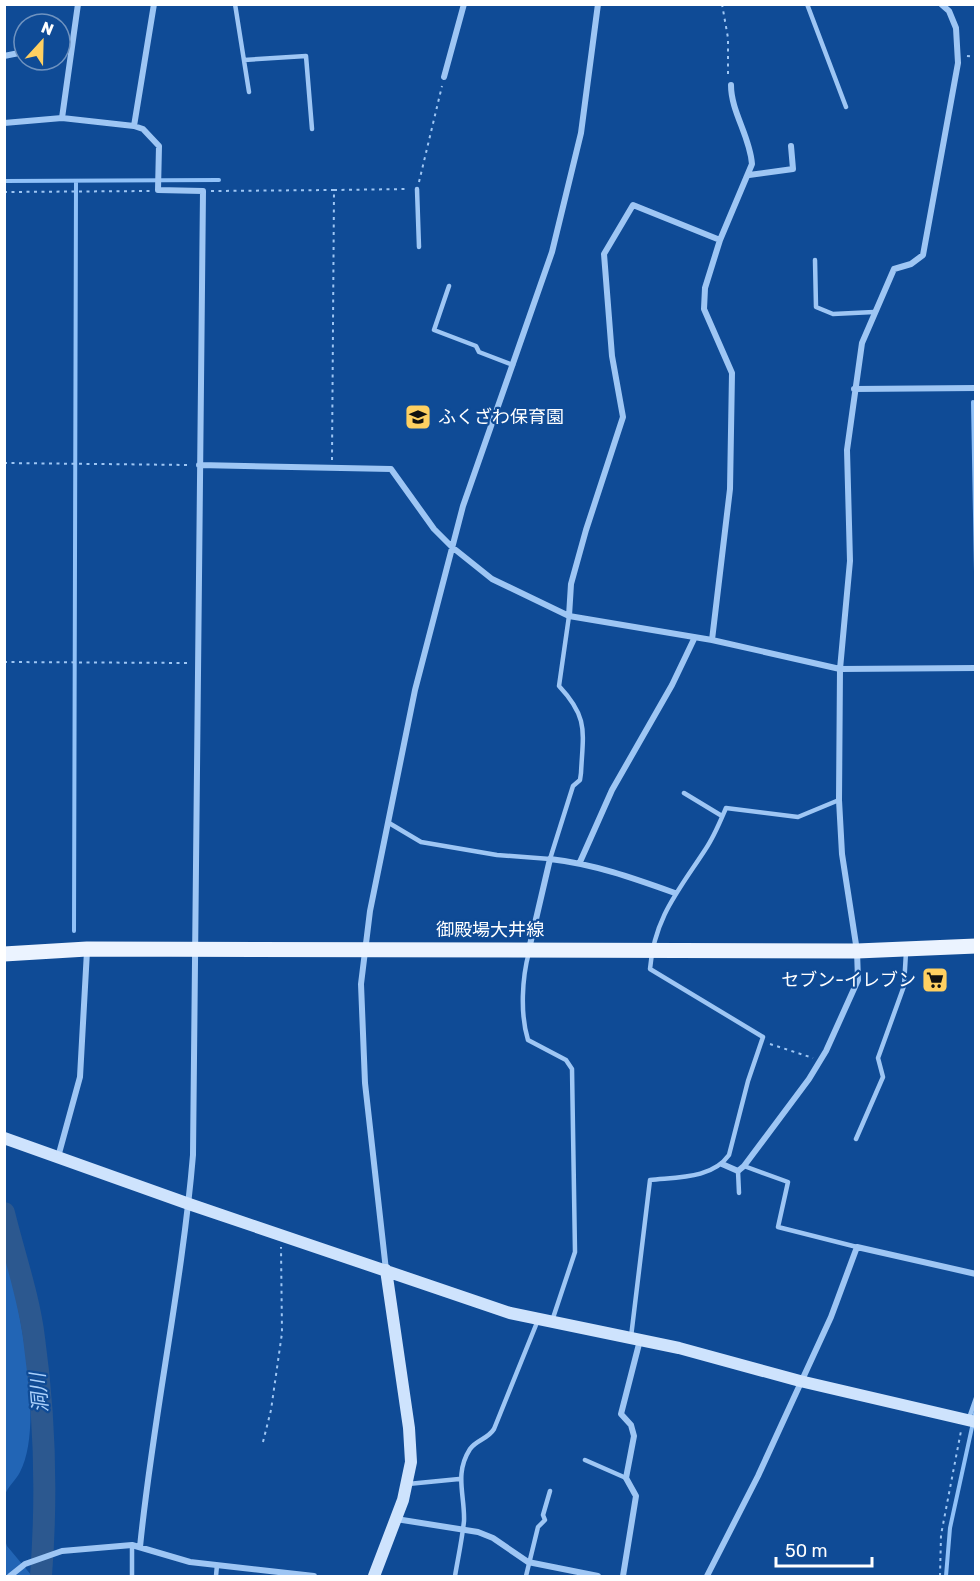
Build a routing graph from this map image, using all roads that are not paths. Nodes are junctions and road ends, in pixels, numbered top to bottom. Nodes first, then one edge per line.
1 (78, 4) edge
2 (154, 4) edge
3 (235, 4) edge
4 (464, 4) edge
5 (598, 4) edge
6 (807, 4) edge
7 (941, 4) edge
8 (72, 44) edge
9 (244, 60) junction
10 (68, 72) edge
11 (444, 77) road end
12 (731, 85) road end
13 (249, 92) dead end
14 (846, 107) dead end
15 (62, 118) junction
16 (4, 123) edge
17 (134, 126) junction
18 (312, 129) dead end
19 (791, 146) dead end
20 (749, 175) junction
21 (417, 189) road end
22 (720, 240) junction
23 (419, 247) dead end
24 (815, 260) dead end
25 (449, 286) dead end
26 (873, 312) junction
27 (513, 365) junction
28 (975, 388) edge
29 (854, 389) junction
30 (199, 465) junction
31 (452, 547) junction
32 (569, 616) junction
33 (694, 639) junction
34 (712, 640) junction
35 (975, 668) edge
36 (840, 669) junction
37 (684, 793) dead end
38 (839, 800) junction
39 (722, 816) junction
40 (389, 823) junction
41 (550, 859) junction
42 (580, 862) junction
43 (675, 893) junction
44 (975, 946) edge
45 (87, 949) junction
46 (196, 949) junction
47 (364, 949) junction
48 (906, 949) junction
49 (529, 950) junction
50 (651, 950) junction
51 (857, 951) junction
52 (4, 954) edge
53 (4, 1138) edge
54 (856, 1139) dead end
55 (58, 1157) junction
56 (722, 1164) junction
57 (741, 1169) junction
58 (740, 1193) dead end
59 (189, 1204) junction
60 (857, 1247) junction
61 (386, 1270) junction
62 (975, 1274) edge
63 (539, 1318) junction
64 (552, 1321) junction
65 (636, 1338) junction
66 (800, 1381) junction
67 (975, 1398) edge
68 (969, 1421) edge
69 (585, 1460) dead end
70 (626, 1478) junction
71 (459, 1479) junction
72 (407, 1484) junction
73 (550, 1491) dead end
74 (395, 1519) junction
75 (463, 1529) junction
76 (132, 1545) junction
77 (140, 1547) junction
78 (528, 1562) junction
79 (217, 1565) junction
80 (10, 1576) edge
81 (132, 1576) edge
82 (216, 1576) edge
83 (314, 1576) edge
84 (374, 1576) edge
85 (455, 1576) edge
86 (526, 1576) edge
87 (598, 1576) edge
88 (623, 1576) edge
89 (707, 1576) edge

1 - 8 street
2 - 17 street
3 - 9 lane
4 - 11 street
5 - 27 street
6 - 14 lane
7 - 26 street
9 - 13 lane
9 - 18 lane
10 - 15 street
12 - 20 street
15 - 16 street
15 - 17 street
17 - 30 street
19 - 20 street
20 - 22 street
21 - 23 lane
22 - 32 street
22 - 34 street
24 - 26 lane
25 - 27 lane
26 - 29 street
27 - 31 street
28 - 29 street
29 - 36 street
30 - 31 street
30 - 46 street
31 - 32 street
31 - 40 street
32 - 33 street
32 - 41 lane
33 - 34 street
33 - 42 street
34 - 36 street
35 - 36 street
36 - 38 street
37 - 39 lane
38 - 39 lane
38 - 51 street
39 - 43 lane
40 - 41 lane
40 - 47 street
41 - 42 street
41 - 49 street
42 - 43 street
43 - 50 lane
44 - 48 main road, 御殿場大井線
45 - 46 main road, 御殿場大井線
45 - 52 main road, 御殿場大井線
45 - 55 street
46 - 47 main road, 御殿場大井線
46 - 59 street
47 - 49 main road, 御殿場大井線
47 - 61 street
48 - 51 main road, 御殿場大井線
48 - 54 lane
49 - 50 main road, 御殿場大井線
49 - 64 lane
50 - 51 main road, 御殿場大井線
50 - 56 lane
51 - 57 street
53 - 55 street
55 - 59 street
56 - 57 street
56 - 65 lane
57 - 58 lane
57 - 60 lane
59 - 61 street
59 - 77 street
60 - 62 street
60 - 66 street
61 - 63 street
61 - 72 street
63 - 64 street
63 - 71 lane
64 - 65 street
65 - 66 street
65 - 70 street
66 - 68 street
66 - 89 street
67 - 68 lane
69 - 70 lane
70 - 88 street
71 - 72 lane
71 - 75 lane
72 - 74 street
73 - 78 lane
74 - 75 street
74 - 84 street
75 - 78 street
75 - 85 lane
76 - 77 street
76 - 80 street
76 - 81 lane
77 - 79 street
78 - 86 lane
78 - 87 street
79 - 82 lane
79 - 83 street

